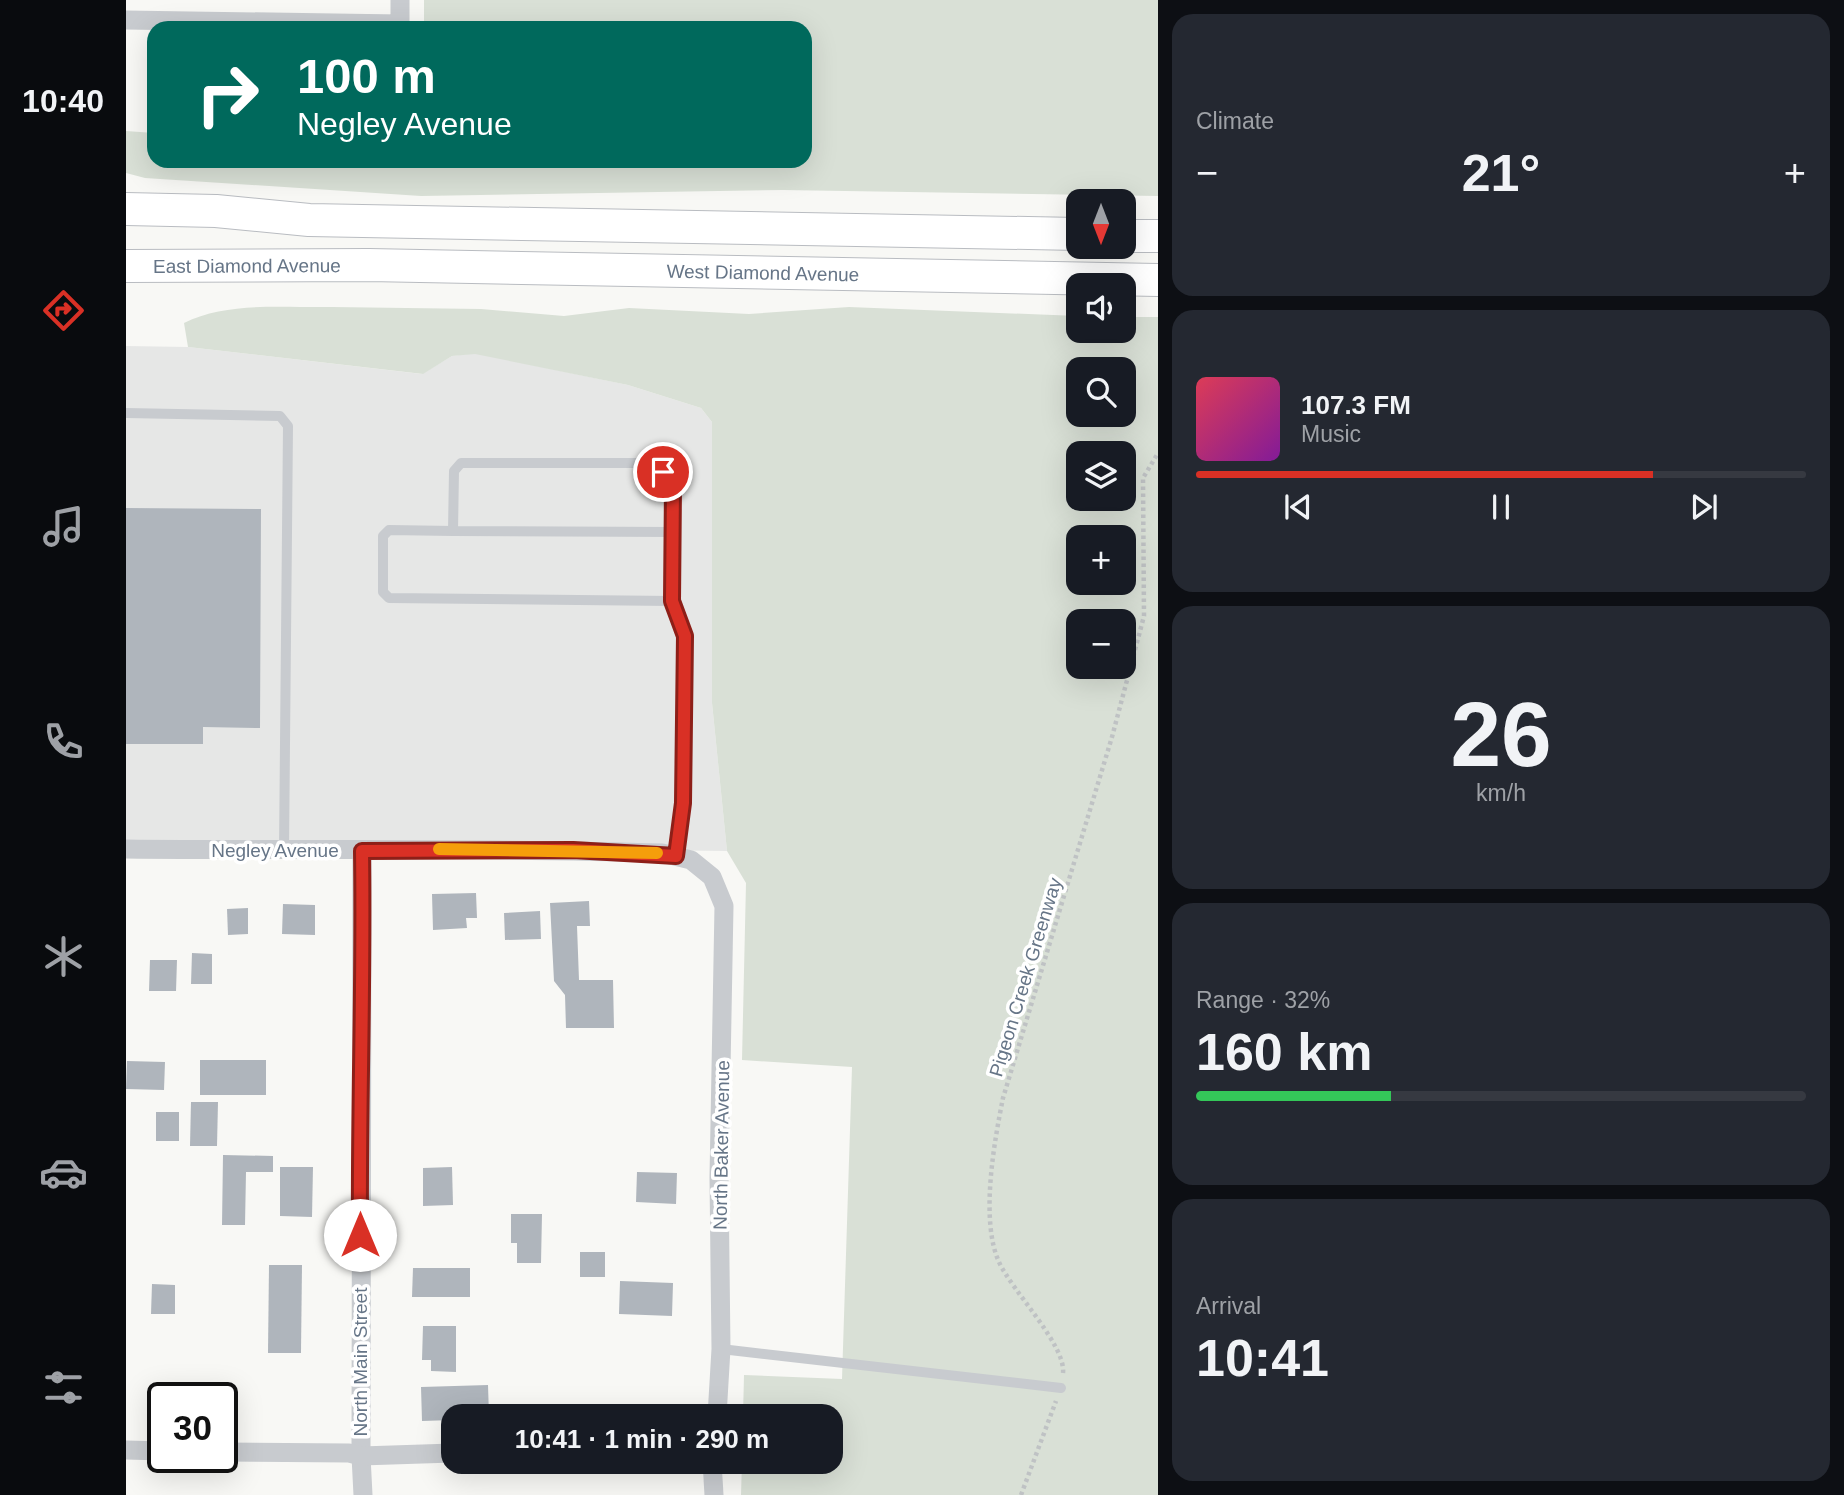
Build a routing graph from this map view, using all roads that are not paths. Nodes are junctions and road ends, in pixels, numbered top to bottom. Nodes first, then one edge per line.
1 (400, 0) edge
2 (126, 20) edge
3 (171, 21) edge
4 (398, 21) edge
5 (126, 209) edge
6 (1066, 234) edge
7 (1136, 236) edge
8 (1158, 236) edge
9 (369, 265) joint
10 (126, 266) edge
11 (1158, 280) edge
12 (126, 412) edge
13 (453, 531) junction
14 (673, 532) junction
15 (672, 601) junction
16 (126, 849) edge
17 (284, 851) junction
18 (362, 851) junction
19 (676, 856) junction
20 (712, 877) joint
21 (721, 1349) junction
22 (1061, 1388) road end
23 (718, 1404) edge
24 (126, 1450) edge
25 (147, 1451) edge
26 (238, 1452) edge
27 (441, 1453) edge
28 (361, 1456) junction
29 (713, 1474) edge
30 (363, 1495) edge
31 (714, 1495) edge

1 - 4 street
2 - 3 street
5 - 6 main road
7 - 8 main road
9 - 10 main road, East Diamond Avenue
9 - 11 main road, West Diamond Avenue
12 - 17 lane
13 - 14 lane
13 - 14 lane
13 - 15 lane
14 - 15 lane
15 - 19 lane
16 - 17 street, Negley Avenue
17 - 18 street, Negley Avenue
18 - 19 street, Negley Avenue
18 - 28 street, North Main Street
19 - 20 street, Negley Avenue
20 - 21 street, North Baker Avenue
21 - 22 lane
21 - 23 street, North Baker Avenue
24 - 25 street
26 - 28 street
27 - 28 street
28 - 30 street, North Main Street
29 - 31 street

